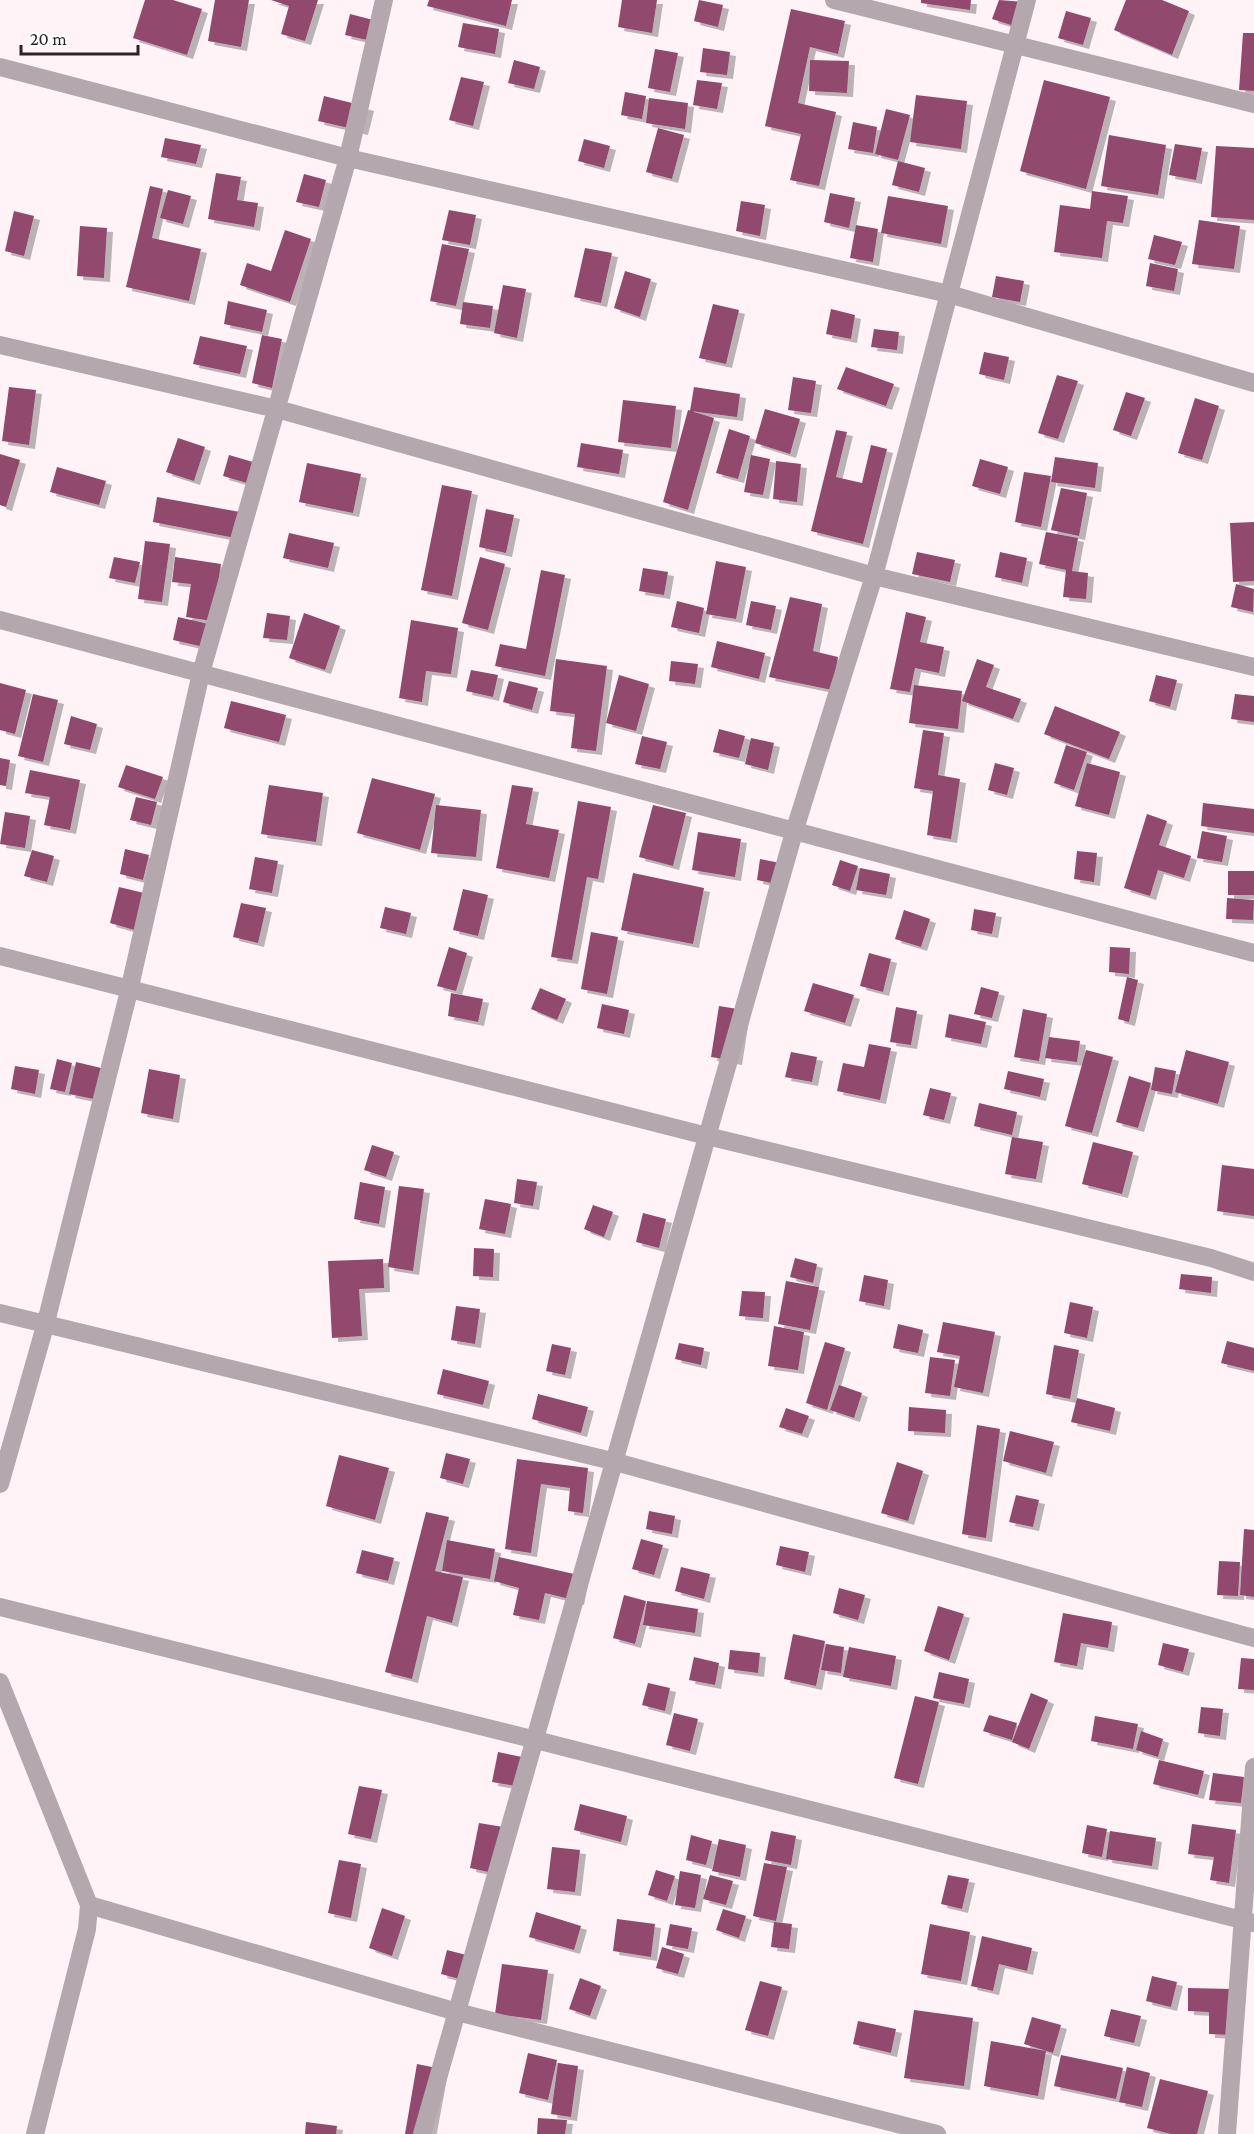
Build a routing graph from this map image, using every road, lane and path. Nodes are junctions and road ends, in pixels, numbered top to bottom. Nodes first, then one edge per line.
1 (384, 0) edge
2 (834, 0) edge
3 (1027, 0) edge
4 (1015, 44) junction
5 (0, 68) edge
6 (1254, 104) edge
7 (348, 158) junction
8 (949, 294) junction
9 (0, 345) edge
10 (1254, 383) edge
11 (277, 409) junction
12 (874, 576) junction
13 (0, 620) edge
14 (1254, 667) edge
15 (201, 672) junction
16 (795, 829) junction
17 (1254, 953) edge
18 (0, 956) edge
19 (129, 990) junction
20 (707, 1136) junction
21 (1254, 1272) edge
22 (0, 1313) edge
23 (45, 1326) junction
24 (612, 1461) junction
25 (0, 1484) edge
26 (0, 1607) edge
27 (1254, 1638) edge
28 (0, 1682) edge
29 (536, 1740) junction
30 (1254, 1767) edge
31 (89, 1905) junction
32 (1249, 1921) edge
33 (457, 2012) junction
34 (35, 2134) edge
35 (422, 2134) edge
36 (937, 2134) edge
37 (1227, 2134) edge

1 - 7 street
2 - 4 street
3 - 4 street
4 - 6 street
4 - 8 street
5 - 7 street
7 - 8 street
7 - 11 street
8 - 10 street
8 - 12 street
9 - 11 street
11 - 12 street
11 - 15 street
12 - 14 street
12 - 16 street
13 - 15 street
15 - 16 street
15 - 19 street
16 - 17 street
16 - 20 street
18 - 19 street
19 - 20 street
19 - 23 street
20 - 21 street
20 - 24 street
22 - 23 street
23 - 24 street
23 - 25 street
24 - 27 street
24 - 29 street
26 - 29 street
28 - 31 street
29 - 32 street
29 - 33 street
30 - 32 street
31 - 33 street
31 - 34 street
32 - 37 street
33 - 35 street
33 - 36 street

